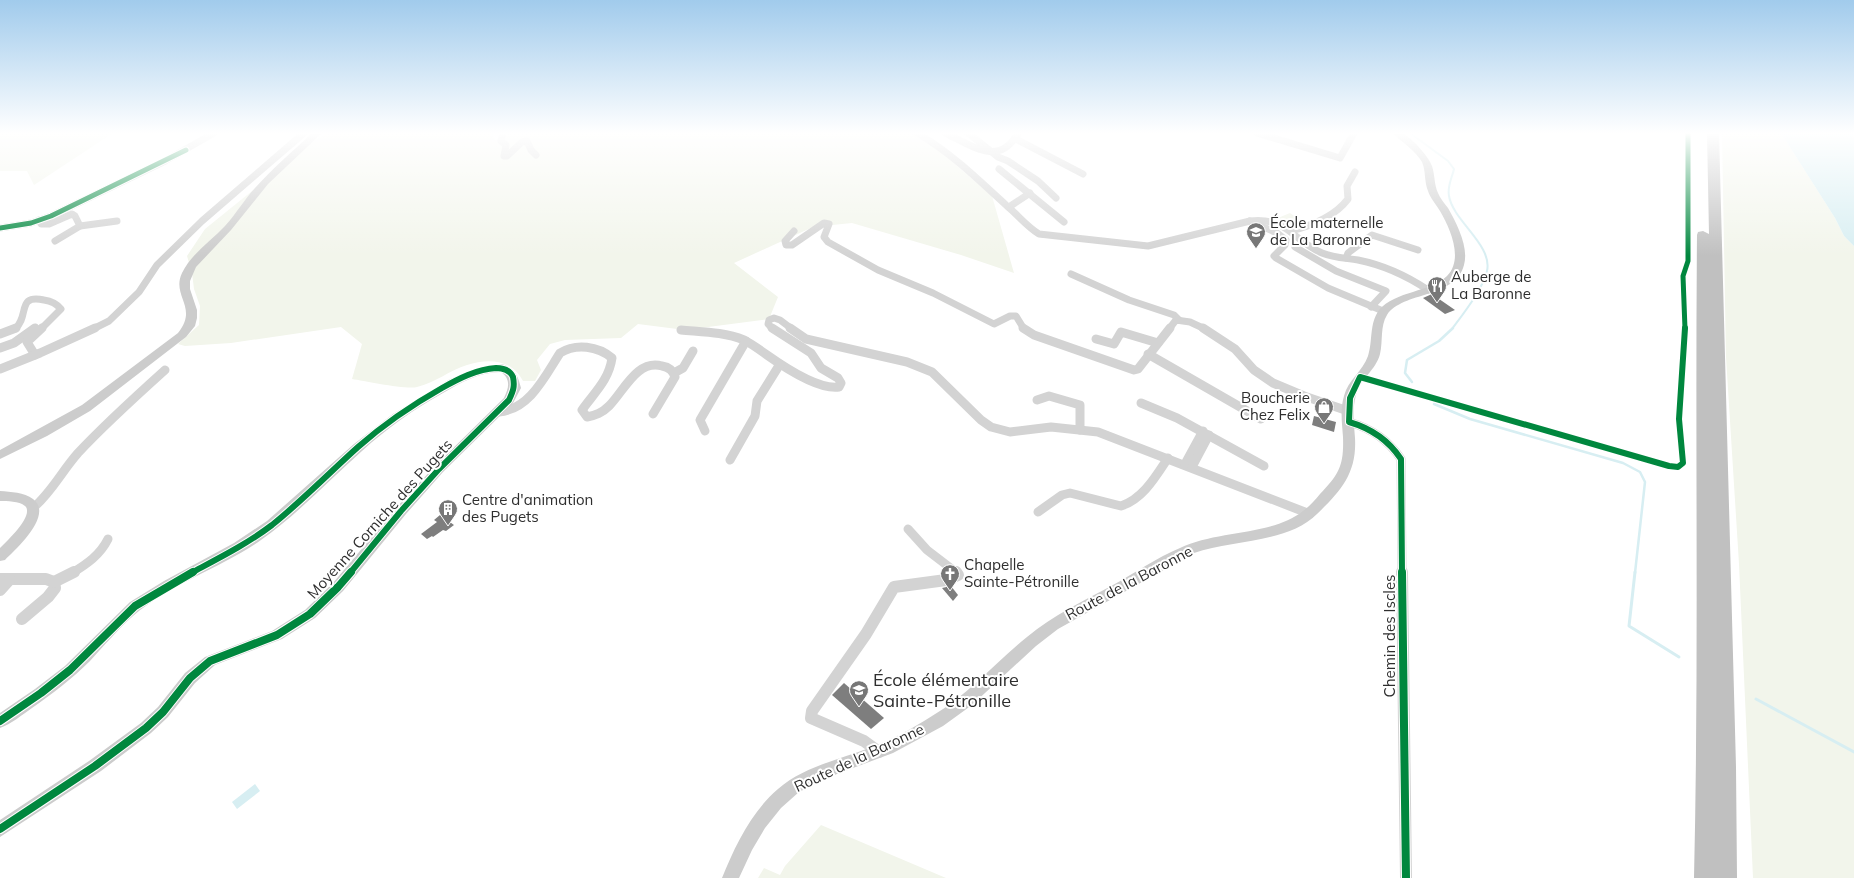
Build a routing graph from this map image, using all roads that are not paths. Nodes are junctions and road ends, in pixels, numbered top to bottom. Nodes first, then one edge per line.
1 (140, 174) edge
2 (257, 174) edge
3 (274, 174) edge
4 (971, 174) edge
5 (1005, 174) edge
6 (1027, 174) edge
7 (1354, 174) edge
8 (1429, 174) edge
9 (1702, 174) edge
10 (1714, 174) edge
11 (1030, 193) junction
12 (1056, 198) dead end
13 (1009, 208) junction
14 (39, 220) junction
15 (117, 221) dead end
16 (1250, 221) junction
17 (1064, 222) dead end
18 (80, 226) junction
19 (0, 228) edge
20 (794, 231) dead end
21 (1290, 231) junction
22 (55, 241) dead end
23 (1295, 247) dead end
24 (1418, 250) dead end
25 (1346, 258) junction
26 (1071, 274) dead end
27 (1428, 290) junction
28 (1371, 307) junction
29 (1383, 311) junction
30 (1178, 320) junction
31 (46, 324) junction
32 (681, 330) dead end
33 (0, 334) edge
34 (1096, 339) dead end
35 (746, 341) junction
36 (1158, 342) junction
37 (0, 348) edge
38 (693, 351) dead end
39 (1148, 354) junction
40 (35, 355) junction
41 (780, 364) junction
42 (0, 369) edge
43 (165, 370) dead end
44 (674, 373) junction
45 (1037, 400) dead end
46 (1142, 403) dead end
47 (499, 412) junction
48 (653, 414) dead end
49 (1348, 416) junction
50 (1262, 419) dead end
51 (1080, 430) junction
52 (705, 431) dead end
53 (1206, 433) junction
54 (0, 455) edge
55 (1168, 458) junction
56 (730, 460) dead end
57 (1188, 466) junction
58 (1264, 466) dead end
59 (0, 496) edge
60 (33, 511) junction
61 (1038, 512) dead end
62 (1310, 514) junction
63 (908, 529) dead end
64 (108, 539) dead end
65 (0, 556) edge
66 (5, 580) edge
67 (54, 582) junction
68 (0, 590) edge
69 (22, 619) dead end
70 (0, 721) edge
71 (879, 752) junction
72 (0, 829) edge
73 (730, 878) edge
74 (1406, 878) edge
75 (1705, 878) edge
76 (1726, 878) edge

1 - 14 street
2 - 40 street
3 - 54 main road
4 - 13 street
5 - 11 street
6 - 12 street
7 - 21 street
8 - 27 main road
9 - 75 highway
10 - 76 highway
11 - 13 street
11 - 17 street
13 - 16 street
14 - 18 street
14 - 19 street
15 - 18 street
16 - 21 street
16 - 28 street
18 - 22 street
20 - 39 street
21 - 25 street
23 - 28 street
24 - 25 street
25 - 27 street
26 - 30 street, Chemin des Iscles
27 - 29 main road
28 - 29 street
29 - 49 main road, Route de la Baronne
30 - 36 street
30 - 49 street, Chemin des Iscles
31 - 33 street
31 - 37 street
31 - 40 street
32 - 35 street
34 - 36 street
35 - 41 street
35 - 52 street
36 - 39 street
38 - 44 street
39 - 50 street
40 - 42 street
41 - 51 street
41 - 56 street
43 - 60 street
44 - 47 street
44 - 48 street
45 - 51 street
46 - 53 street
47 - 70 main road, Moyenne Corniche des Pugets
47 - 72 main road, Moyenne Corniche des Pugets
49 - 62 main road, Route de la Baronne
49 - 74 street, Chemin des Iscles
51 - 55 street
53 - 57 street
53 - 58 street
55 - 57 street
55 - 61 street
57 - 62 street
59 - 60 main road
60 - 65 main road
62 - 71 main road, Route de la Baronne
63 - 71 street
64 - 67 street
66 - 67 street
66 - 68 street
67 - 69 street
71 - 73 main road, Route de la Baronne

